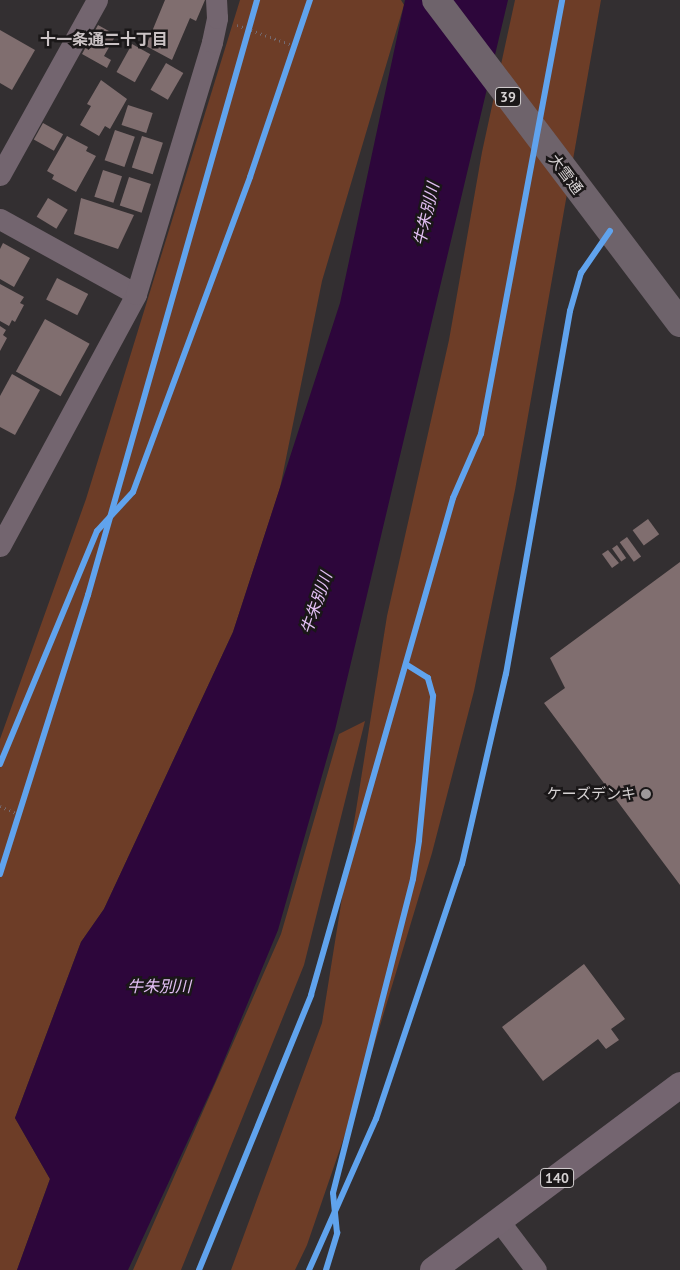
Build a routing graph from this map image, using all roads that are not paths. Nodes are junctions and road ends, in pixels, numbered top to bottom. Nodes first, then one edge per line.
1 (97, 0) edge
2 (216, 0) edge
3 (436, 0) edge
4 (0, 175) edge
5 (0, 219) edge
6 (136, 294) junction
7 (680, 323) edge
8 (0, 546) edge
9 (680, 1085) edge
10 (499, 1221) junction
11 (433, 1270) edge
12 (536, 1270) edge

1 - 4 street
2 - 6 street
3 - 7 highway, 大雪通 / 39
5 - 6 street
6 - 8 street
9 - 10 main road, 140
10 - 11 main road, 140
10 - 12 street

